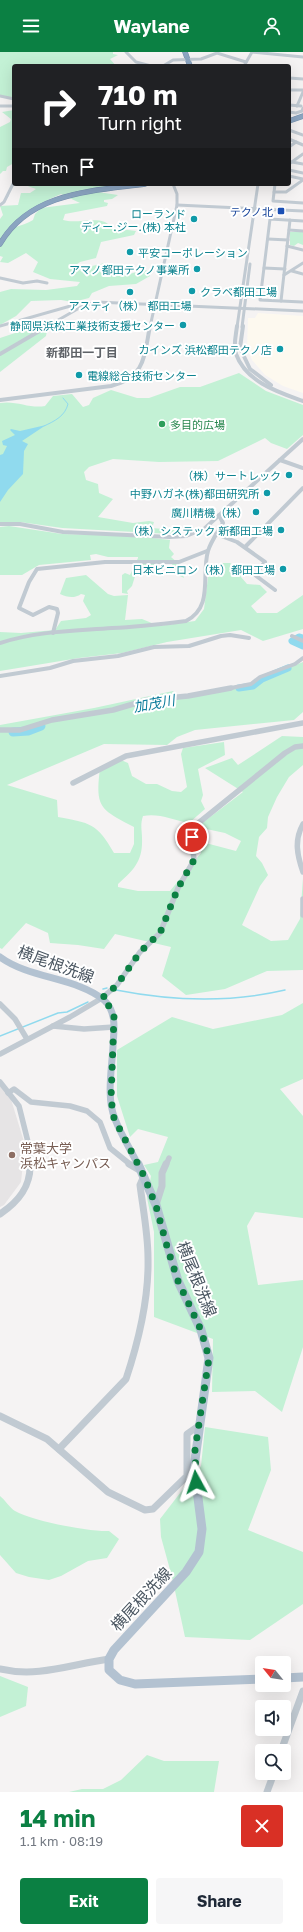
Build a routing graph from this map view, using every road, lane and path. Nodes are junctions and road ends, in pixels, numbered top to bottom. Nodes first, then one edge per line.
1 (126, 52) edge
2 (182, 52) edge
3 (185, 52) edge
4 (252, 52) edge
5 (303, 57) edge
6 (185, 59) junction
7 (246, 62) joint
8 (144, 64) edge
9 (167, 64) edge
10 (186, 64) edge
11 (189, 64) edge
12 (291, 78) edge
13 (303, 80) edge
14 (291, 90) edge
15 (303, 91) edge
16 (0, 96) edge
17 (12, 99) edge
18 (291, 105) edge
19 (0, 106) edge
20 (12, 106) edge
21 (297, 106) junction
22 (291, 108) edge
23 (303, 108) edge
24 (291, 112) edge
25 (303, 116) edge
26 (300, 119) edge
27 (291, 131) edge
28 (303, 135) edge
29 (291, 140) edge
30 (296, 142) junction
31 (303, 145) edge
32 (291, 146) edge
33 (303, 154) edge
34 (291, 162) edge
35 (291, 163) edge
36 (303, 164) edge
37 (291, 170) edge
38 (303, 173) edge
39 (291, 177) edge
40 (303, 180) edge
41 (12, 184) edge
42 (128, 186) edge
43 (174, 186) edge
44 (259, 186) edge
45 (275, 186) edge
46 (274, 192) junction
47 (303, 197) edge
48 (297, 202) junction
49 (303, 203) edge
50 (0, 205) edge
51 (177, 205) junction
52 (255, 209) junction
53 (303, 211) edge
54 (290, 220) junction
55 (303, 221) edge
56 (289, 230) junction
57 (303, 230) edge
58 (268, 239) junction
59 (288, 240) junction
60 (0, 244) edge
61 (287, 246) junction
62 (303, 250) edge
63 (303, 263) edge
64 (264, 268) junction
65 (284, 268) junction
66 (292, 271) junction
67 (303, 274) edge
68 (284, 275) junction
69 (0, 278) edge
70 (47, 283) dead end
71 (303, 296) edge
72 (281, 300) junction
73 (303, 302) edge
74 (93, 303) junction
75 (155, 304) junction
76 (239, 308) junction
77 (244, 308) junction
78 (303, 311) edge
79 (0, 325) edge
80 (0, 354) edge
81 (303, 398) edge
82 (0, 400) edge
83 (303, 401) edge
84 (303, 439) edge
85 (280, 460) junction
86 (303, 468) edge
87 (303, 488) edge
88 (219, 515) junction
89 (0, 524) edge
90 (216, 534) junction
91 (245, 547) junction
92 (208, 551) junction
93 (274, 590) dead end
94 (53, 633) junction
95 (292, 636) dead end
96 (249, 638) dead end
97 (301, 640) edge
98 (0, 643) edge
99 (303, 658) edge
100 (0, 676) edge
101 (303, 723) edge
102 (0, 730) edge
103 (303, 746) edge
104 (73, 783) dead end
105 (303, 824) edge
106 (303, 872) edge
107 (303, 899) edge
108 (303, 915) edge
109 (0, 957) edge
110 (102, 998) junction
111 (0, 1004) edge
112 (53, 1026) junction
113 (114, 1027) junction
114 (27, 1039) junction
115 (0, 1054) edge
116 (0, 1082) edge
117 (8, 1093) junction
118 (169, 1158) dead end
119 (142, 1174) junction
120 (156, 1206) junction
121 (0, 1214) edge
122 (0, 1416) edge
123 (197, 1426) junction
124 (59, 1449) junction
125 (109, 1659) junction
126 (0, 1669) edge
127 (303, 1677) edge
128 (291, 1678) edge
129 (255, 1679) edge
130 (303, 1691) edge
131 (284, 1744) edge
132 (271, 1780) edge
133 (267, 1792) edge

1 - 8 street
2 - 6 highway
3 - 6 highway
4 - 5 street
4 - 7 street
6 - 7 street
6 - 9 street
6 - 10 highway
6 - 11 highway
12 - 13 street
14 - 15 street
15 - 21 street
16 - 17 street
18 - 21 street
19 - 20 street
21 - 23 street
22 - 23 street
23 - 24 street
25 - 26 highway
27 - 28 street
29 - 30 street
30 - 31 street
30 - 32 street
33 - 34 street
35 - 36 street
37 - 38 street
39 - 40 street
40 - 46 street
41 - 50 street
42 - 60 highway
43 - 51 street
44 - 52 street
45 - 46 street
46 - 48 street
47 - 48 street
48 - 49 street
51 - 52 street
51 - 75 street
52 - 53 street
52 - 76 street
52 - 77 street
54 - 55 street
54 - 56 street
54 - 58 street
56 - 57 street
56 - 59 street
58 - 59 street
58 - 64 street
59 - 61 street
61 - 62 street
61 - 65 street
63 - 66 street
64 - 65 street
64 - 72 street
65 - 68 street
66 - 67 street
66 - 68 street
68 - 72 street
69 - 70 street
71 - 73 street
72 - 73 street
74 - 75 street
74 - 79 street
74 - 80 street
75 - 76 street
75 - 82 street
76 - 77 street
76 - 83 street
77 - 78 street
77 - 81 street
84 - 85 street
85 - 86 street
85 - 88 street
87 - 91 street
88 - 89 street
88 - 90 street
90 - 91 street
90 - 92 street
91 - 93 street
92 - 94 street
92 - 94 street
94 - 98 street
95 - 97 street
96 - 100 street
99 - 102 street
101 - 104 street
103 - 110 street
105 - 106 street
107 - 108 street
109 - 110 main road, 横尾根洗線
110 - 112 street
110 - 113 main road, 横尾根洗線
111 - 114 street
112 - 113 street
112 - 114 street
113 - 119 main road, 横尾根洗線
114 - 115 street
116 - 117 street
117 - 119 street
117 - 121 street
118 - 120 street
119 - 120 main road, 横尾根洗線
119 - 124 street
120 - 123 main road, 横尾根洗線
122 - 124 street
123 - 124 street
123 - 125 main road, 横尾根洗線
125 - 126 street
125 - 129 main road
127 - 128 main road
130 - 131 street
132 - 133 street

